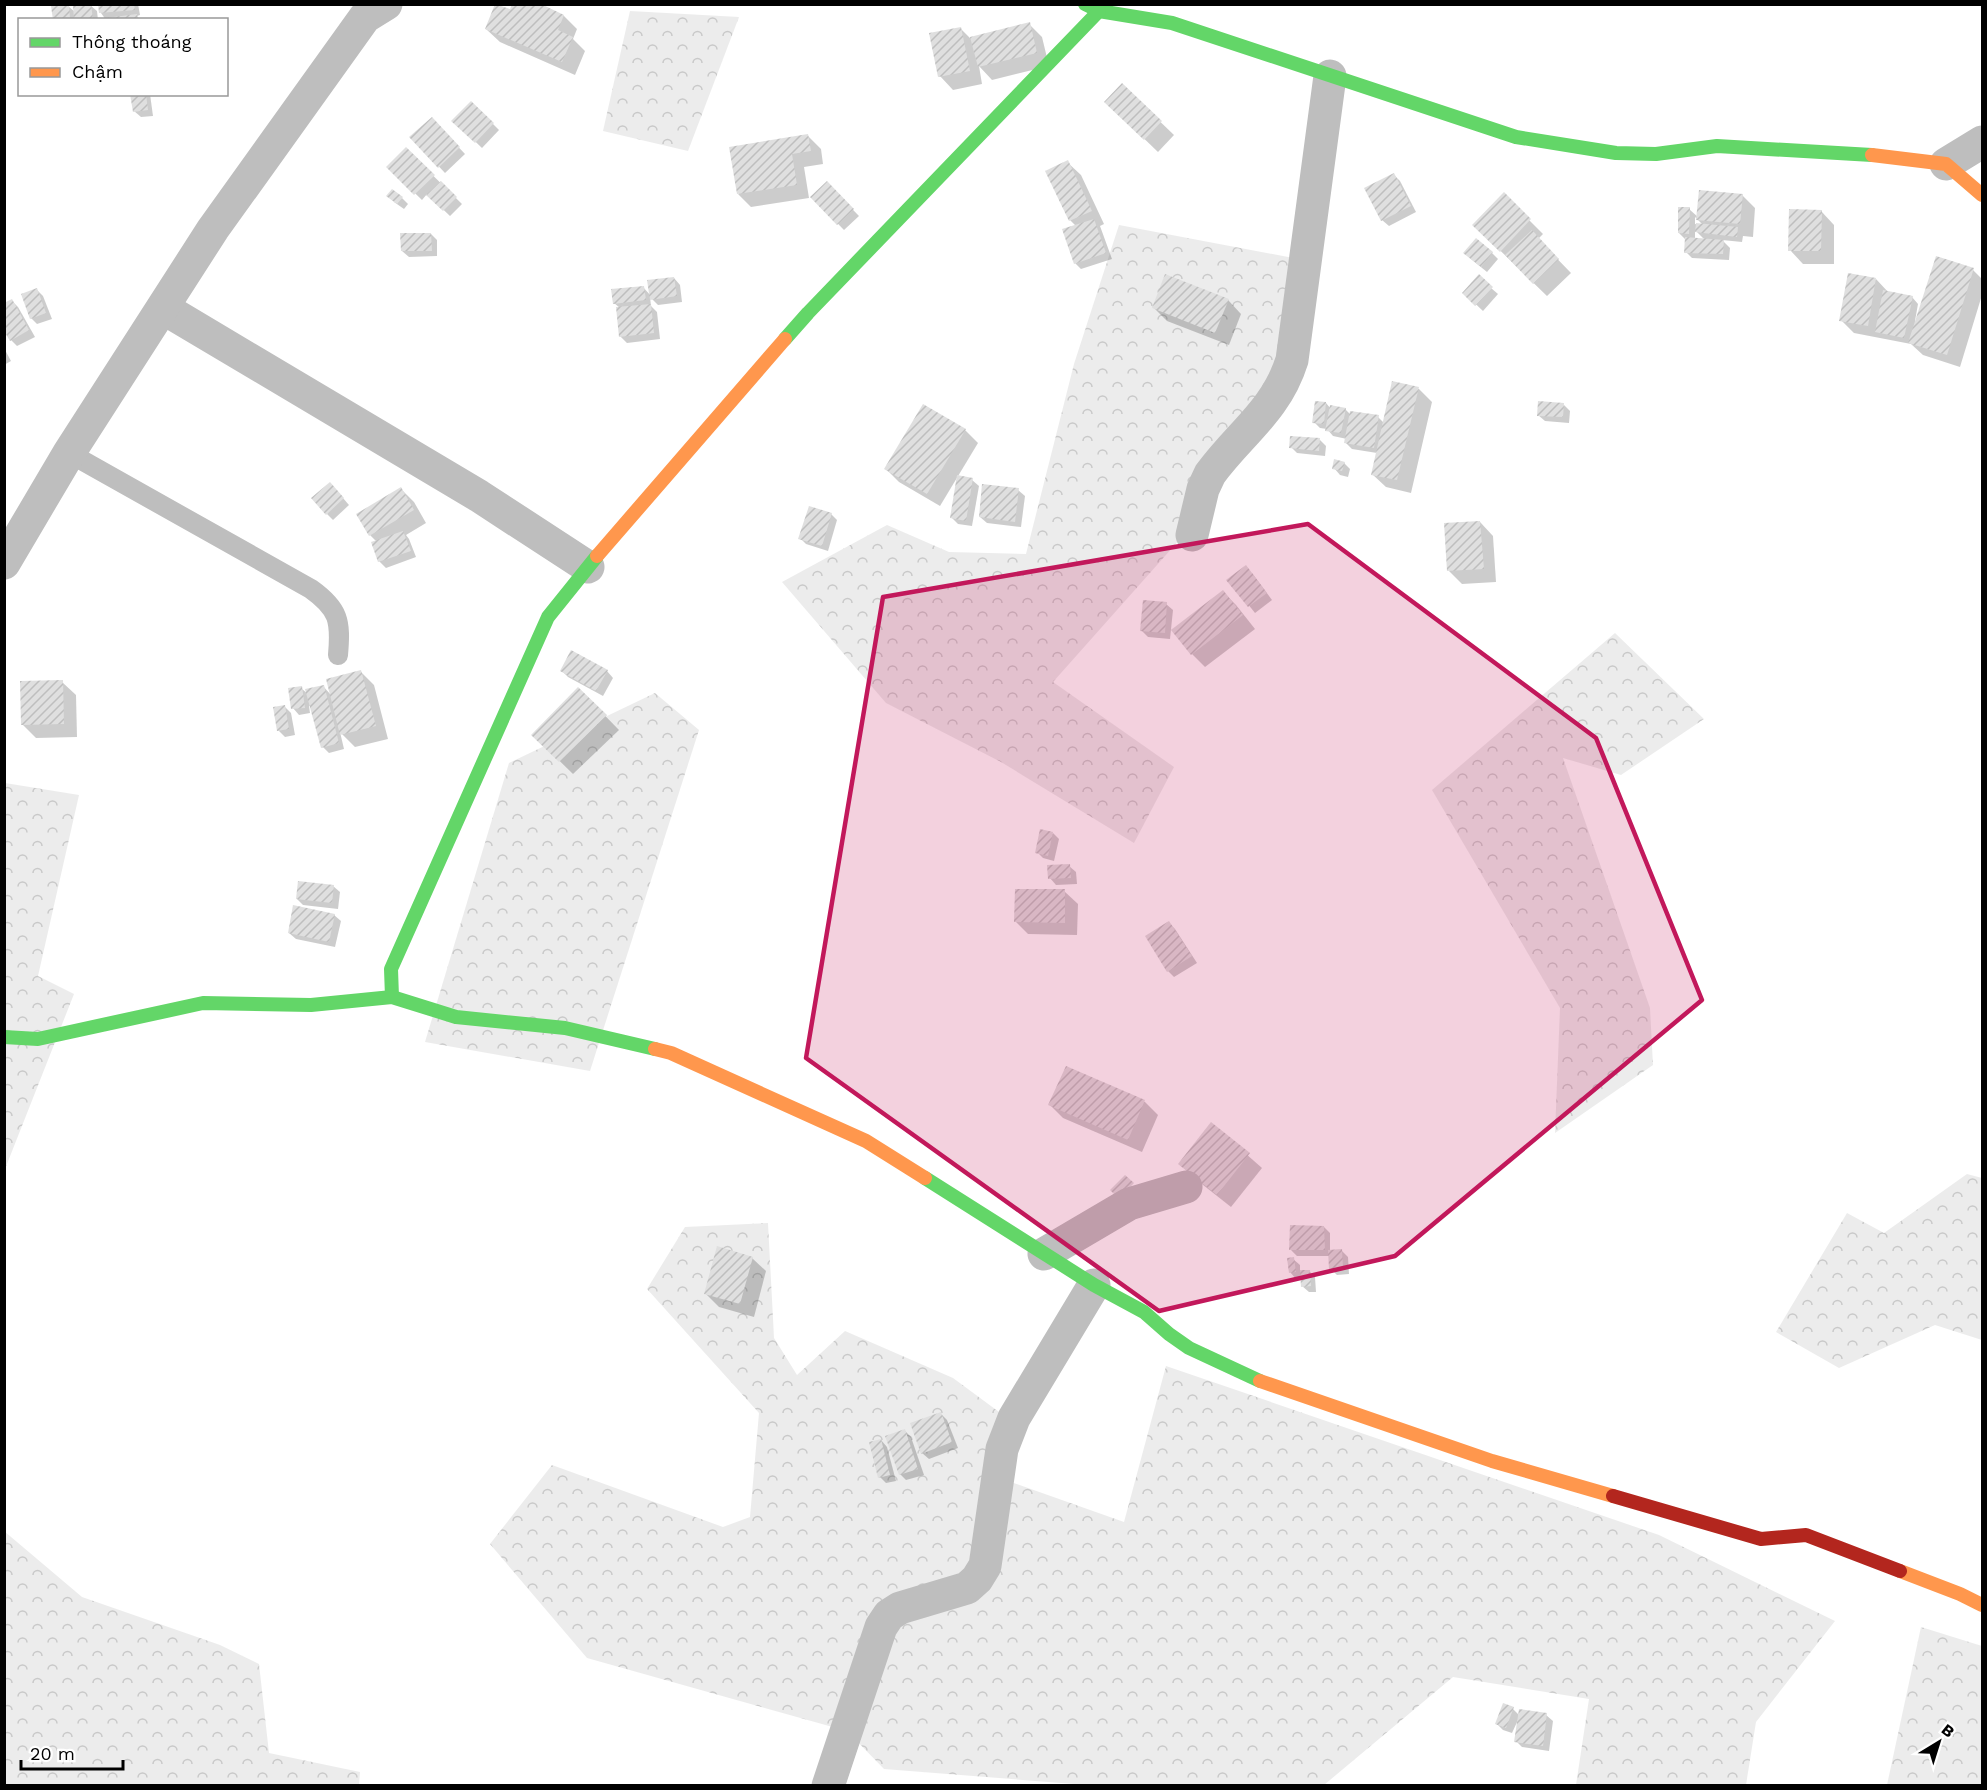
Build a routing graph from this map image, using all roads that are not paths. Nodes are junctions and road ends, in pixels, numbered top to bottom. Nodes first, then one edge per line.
1 (386, 4) edge
2 (1085, 4) edge
3 (1099, 11) junction
4 (1330, 76) junction
5 (1983, 142) edge
6 (1946, 164) junction
7 (1983, 195) edge
8 (163, 308) junction
9 (69, 453) junction
10 (1192, 535) dead end
11 (4, 563) edge
12 (588, 567) junction
13 (338, 655) dead end
14 (392, 997) junction
15 (4, 1037) edge
16 (1186, 1187) dead end
17 (1044, 1254) junction
18 (1094, 1285) junction
19 (1983, 1605) edge
20 (828, 1785) edge

1 - 8 street
2 - 3 street
3 - 4 street
3 - 12 street
4 - 6 street
4 - 10 street
5 - 6 street
6 - 7 street
8 - 9 street
8 - 12 street
9 - 11 street
9 - 13 lane
12 - 14 street
14 - 15 street
14 - 17 street
16 - 17 street
17 - 18 street
18 - 19 street
18 - 20 street

